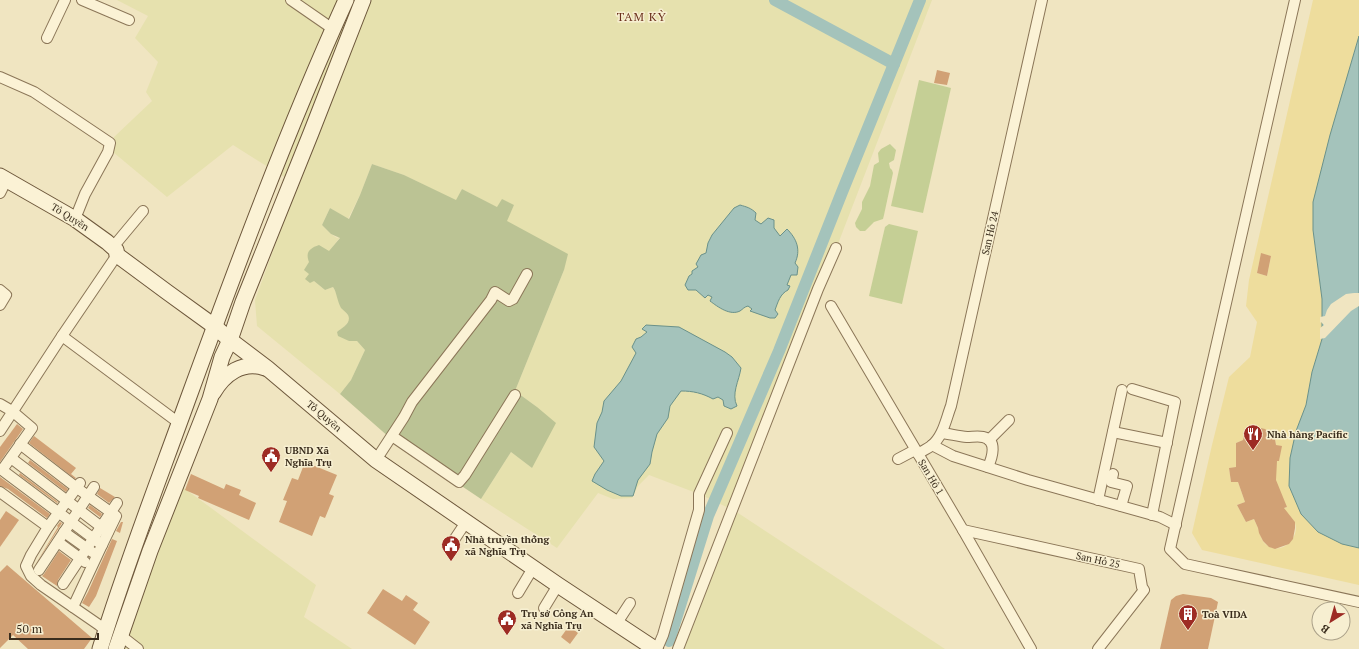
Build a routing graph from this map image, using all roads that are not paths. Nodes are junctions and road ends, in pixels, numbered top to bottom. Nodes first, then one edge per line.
1 (64, 0) edge
2 (82, 0) edge
3 (291, 0) edge
4 (346, 0) edge
5 (363, 0) edge
6 (1042, 0) edge
7 (1294, 0) edge
8 (129, 20) dead end
9 (333, 29) junction
10 (47, 38) dead end
11 (348, 38) junction
12 (0, 77) edge
13 (2, 183) edge
14 (143, 211) dead end
15 (75, 219) junction
16 (836, 248) dead end
17 (115, 251) junction
18 (527, 274) dead end
19 (6, 291) edge
20 (0, 305) edge
21 (831, 306) dead end
22 (214, 326) junction
23 (62, 336) junction
24 (230, 340) junction
25 (267, 368) junction
26 (516, 395) dead end
27 (210, 399) junction
28 (0, 404) edge
29 (12, 411) junction
30 (1009, 420) dead end
31 (178, 423) junction
32 (198, 430) junction
33 (0, 431) edge
34 (1113, 432) junction
35 (727, 433) dead end
36 (942, 433) junction
37 (392, 436) junction
38 (989, 440) junction
39 (1167, 443) junction
40 (20, 444) junction
41 (932, 445) junction
42 (917, 452) junction
43 (37, 457) junction
44 (11, 458) junction
45 (376, 460) junction
46 (898, 460) dead end
47 (988, 467) junction
48 (27, 470) junction
49 (54, 470) junction
50 (1113, 474) dead end
51 (69, 481) junction
52 (18, 482) junction
53 (44, 483) junction
54 (79, 485) junction
55 (94, 487) dead end
56 (0, 492) edge
57 (35, 495) junction
58 (58, 495) junction
59 (88, 496) junction
60 (1098, 500) junction
61 (67, 501) junction
62 (117, 503) dead end
63 (50, 506) junction
64 (1121, 506) junction
65 (79, 510) junction
66 (58, 512) junction
67 (111, 512) junction
68 (1152, 515) junction
69 (71, 522) junction
70 (466, 522) junction
71 (1176, 525) junction
72 (48, 527) junction
73 (105, 529) junction
74 (963, 530) junction
75 (64, 532) junction
76 (93, 539) junction
77 (58, 542) junction
78 (102, 545) junction
79 (450, 546) dead end
80 (87, 548) junction
81 (97, 556) junction
82 (80, 558) junction
83 (92, 567) junction
84 (533, 568) junction
85 (39, 570) dead end
86 (63, 584) dead end
87 (558, 585) junction
88 (518, 593) dead end
89 (1359, 602) edge
90 (630, 603) dead end
91 (73, 607) junction
92 (544, 608) dead end
93 (617, 623) junction
94 (106, 631) junction
95 (118, 642) edge
96 (100, 649) edge
97 (138, 649) edge
98 (656, 649) edge
99 (678, 649) edge
100 (1031, 649) edge
101 (1098, 649) edge

1 - 10 street
2 - 8 street
3 - 9 street
4 - 9 street
5 - 11 street
6 - 36 street, San Hô 24
7 - 71 street
9 - 11 street
9 - 22 street
11 - 24 street
12 - 15 street
13 - 15 street, Tô Quyền
14 - 17 street
15 - 17 street, Tô Quyền
16 - 99 street
17 - 22 street, Tô Quyền
17 - 23 street
18 - 37 street
19 - 20 street
21 - 42 street, San Hô 1
22 - 24 street, Tô Quyền
22 - 31 street
23 - 29 street
23 - 31 street
24 - 25 street, Tô Quyền
24 - 27 street
25 - 27 street
25 - 45 street, Tô Quyền
26 - 37 street
27 - 32 street
28 - 29 street
29 - 33 street
29 - 40 street
30 - 38 street
31 - 32 street
31 - 94 street
32 - 95 street
34 - 39 street
34 - 39 street
34 - 60 street
35 - 98 street
36 - 38 street
36 - 41 street, San Hô 24
37 - 45 street
38 - 47 street
39 - 68 street
40 - 43 street
40 - 44 street
41 - 42 street, San Hô 24
41 - 47 street
42 - 46 street, San Hô 24
42 - 74 street, San Hô 1
43 - 48 street
43 - 49 street
44 - 48 street
44 - 52 street
45 - 70 street, Tô Quyền
47 - 60 street
48 - 52 street
48 - 53 street
49 - 51 street
49 - 53 street
50 - 64 street
51 - 54 street
51 - 58 street
52 - 57 street
53 - 57 street
53 - 58 street
54 - 59 street
54 - 61 street
55 - 59 street
56 - 72 street
57 - 63 street
58 - 61 street
58 - 63 street
59 - 65 street
59 - 67 street
60 - 64 street
61 - 65 street
61 - 66 street
62 - 67 street
63 - 66 street
64 - 68 street
65 - 69 street
65 - 73 street
66 - 69 street
66 - 72 street
67 - 73 street
68 - 71 street
69 - 75 street
69 - 76 street
70 - 79 street
70 - 84 street, Tô Quyền
71 - 89 street
72 - 91 street
73 - 76 street
73 - 78 street
74 - 100 street, San Hô 1
74 - 101 street, San Hô 25
75 - 77 street
75 - 80 street
76 - 78 street
76 - 80 street
77 - 82 street
77 - 85 street
78 - 81 street
80 - 81 street
80 - 82 street
81 - 83 street
82 - 83 street
82 - 86 street
83 - 91 street
84 - 87 street, Tô Quyền
84 - 88 street
87 - 92 street
87 - 93 street, Tô Quyền
90 - 93 street
91 - 94 street
93 - 98 street, Tô Quyền
94 - 95 street
94 - 96 street
95 - 97 street

